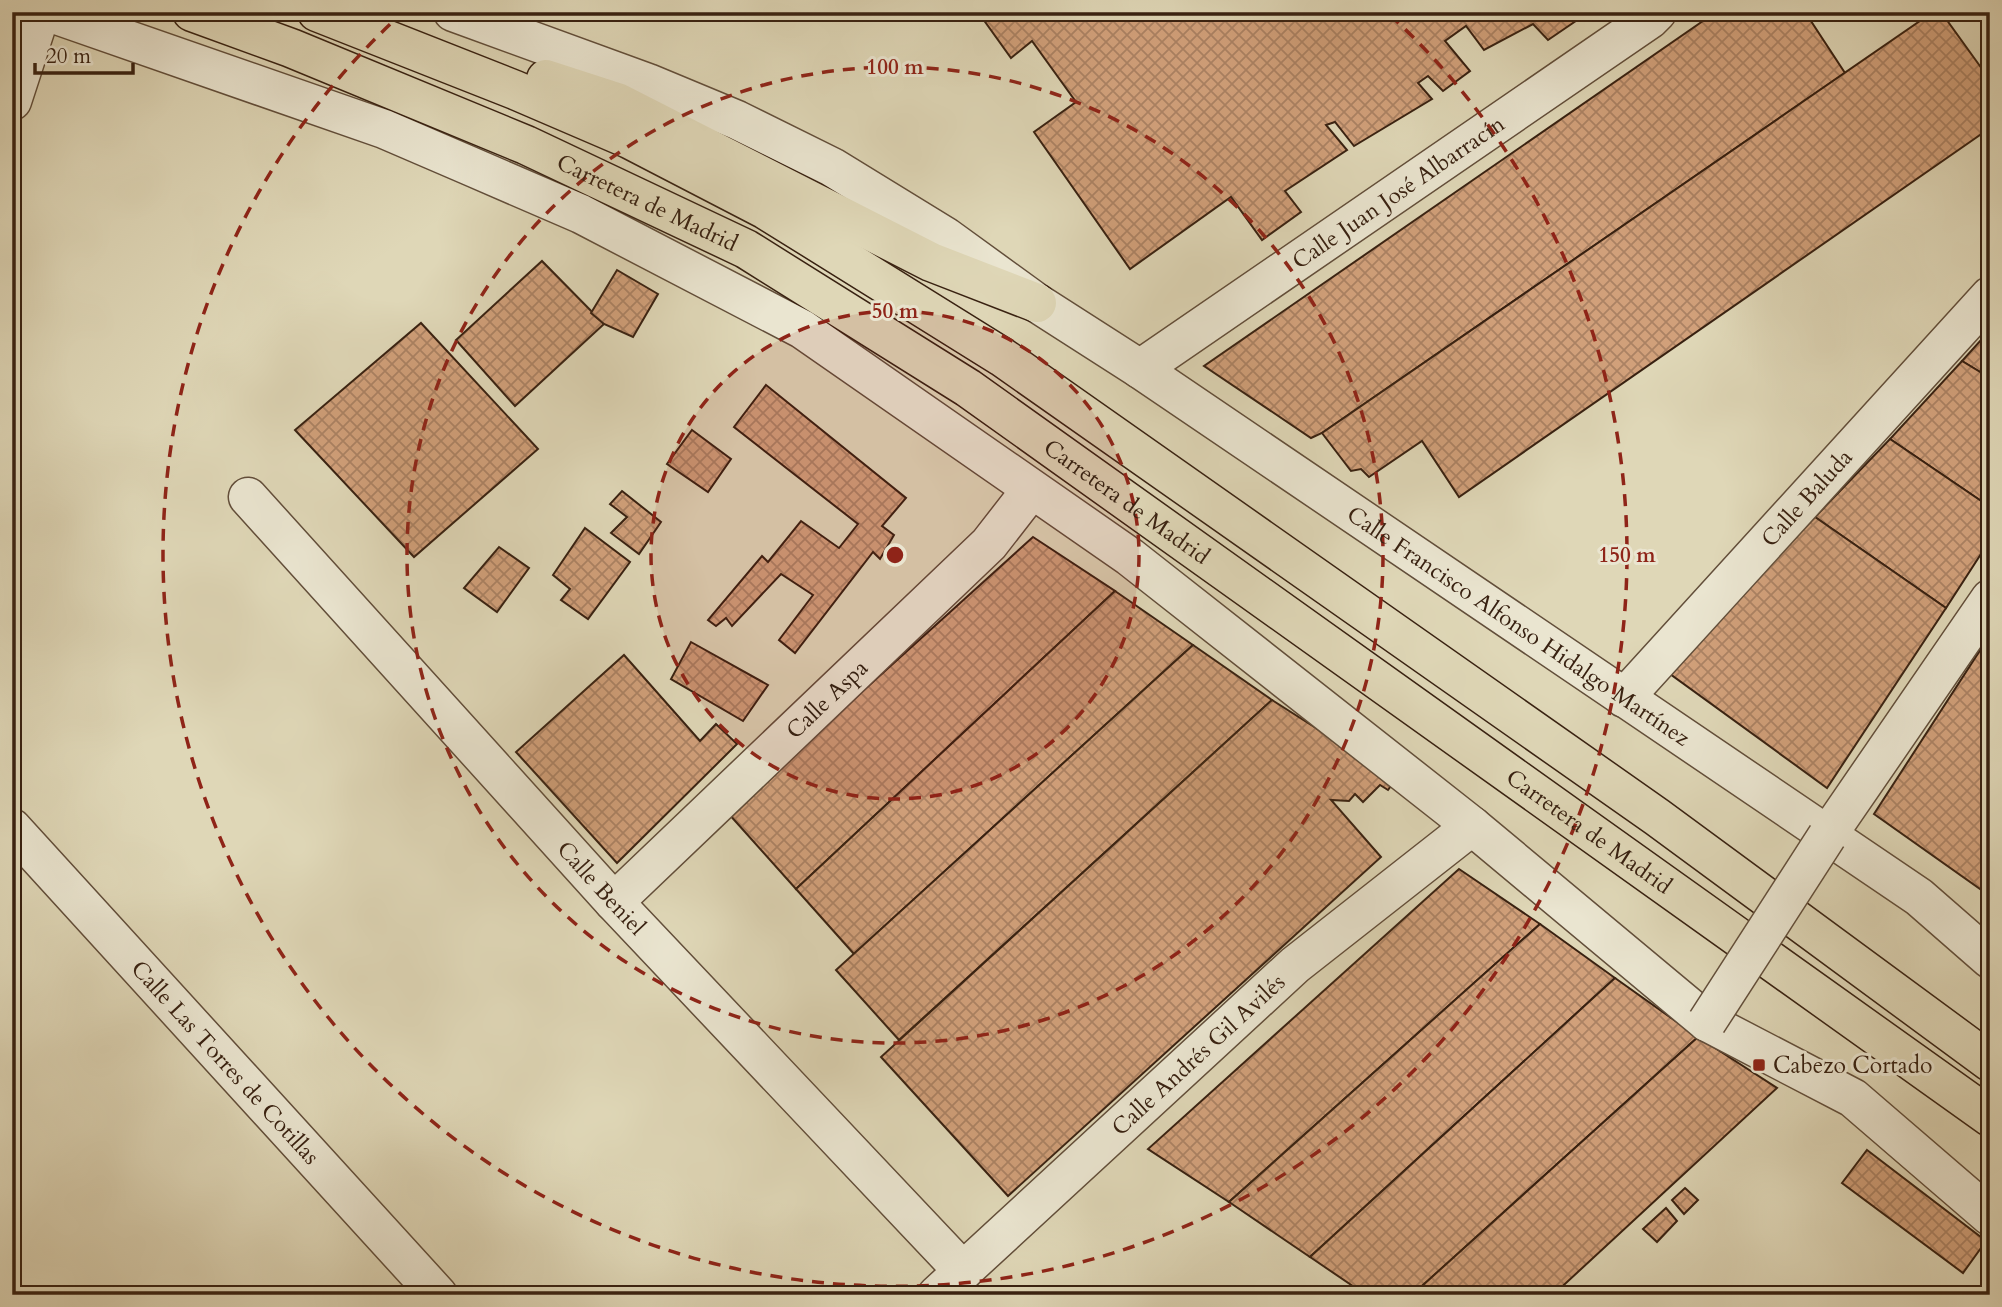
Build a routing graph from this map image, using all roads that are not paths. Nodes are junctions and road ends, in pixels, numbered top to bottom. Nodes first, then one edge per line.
1 (41, 12) edge
2 (48, 12) edge
3 (192, 12) edge
4 (317, 12) edge
5 (336, 12) edge
6 (453, 12) edge
7 (1657, 12) edge
8 (12, 101) edge
9 (1990, 296) edge
10 (1037, 303) junction
11 (1140, 369) junction
12 (1031, 490) junction
13 (248, 497) dead end
14 (1990, 600) edge
15 (1624, 698) junction
16 (1472, 826) junction
17 (12, 828) edge
18 (1827, 836) junction
19 (614, 901) junction
20 (1990, 959) edge
21 (1707, 1022) junction
22 (1990, 1062) edge
23 (1990, 1117) edge
24 (1990, 1216) edge
25 (950, 1283) edge
26 (438, 1295) edge

1 - 8 street
2 - 12 street
3 - 23 main road, Carretera de Madrid
4 - 22 main road, Carretera de Madrid
5 - 10 main road
6 - 10 street, Calle Francisco Alfonso Hidalgo Martínez
7 - 11 street, Calle Juan José Albarracín
9 - 15 street, Calle Baluda
10 - 11 street, Calle Francisco Alfonso Hidalgo Martínez
11 - 15 street, Calle Francisco Alfonso Hidalgo Martínez
12 - 16 street
12 - 19 street, Calle Aspa
13 - 19 street, Calle Beniel
14 - 18 street
15 - 18 street, Calle Francisco Alfonso Hidalgo Martínez
16 - 21 street
16 - 25 street, Calle Andrés Gil Avilés
17 - 26 street, Calle Las Torres de Cotillas
18 - 20 street, Calle Francisco Alfonso Hidalgo Martínez
18 - 21 street, bridge
19 - 25 street, Calle Beniel
21 - 24 street

